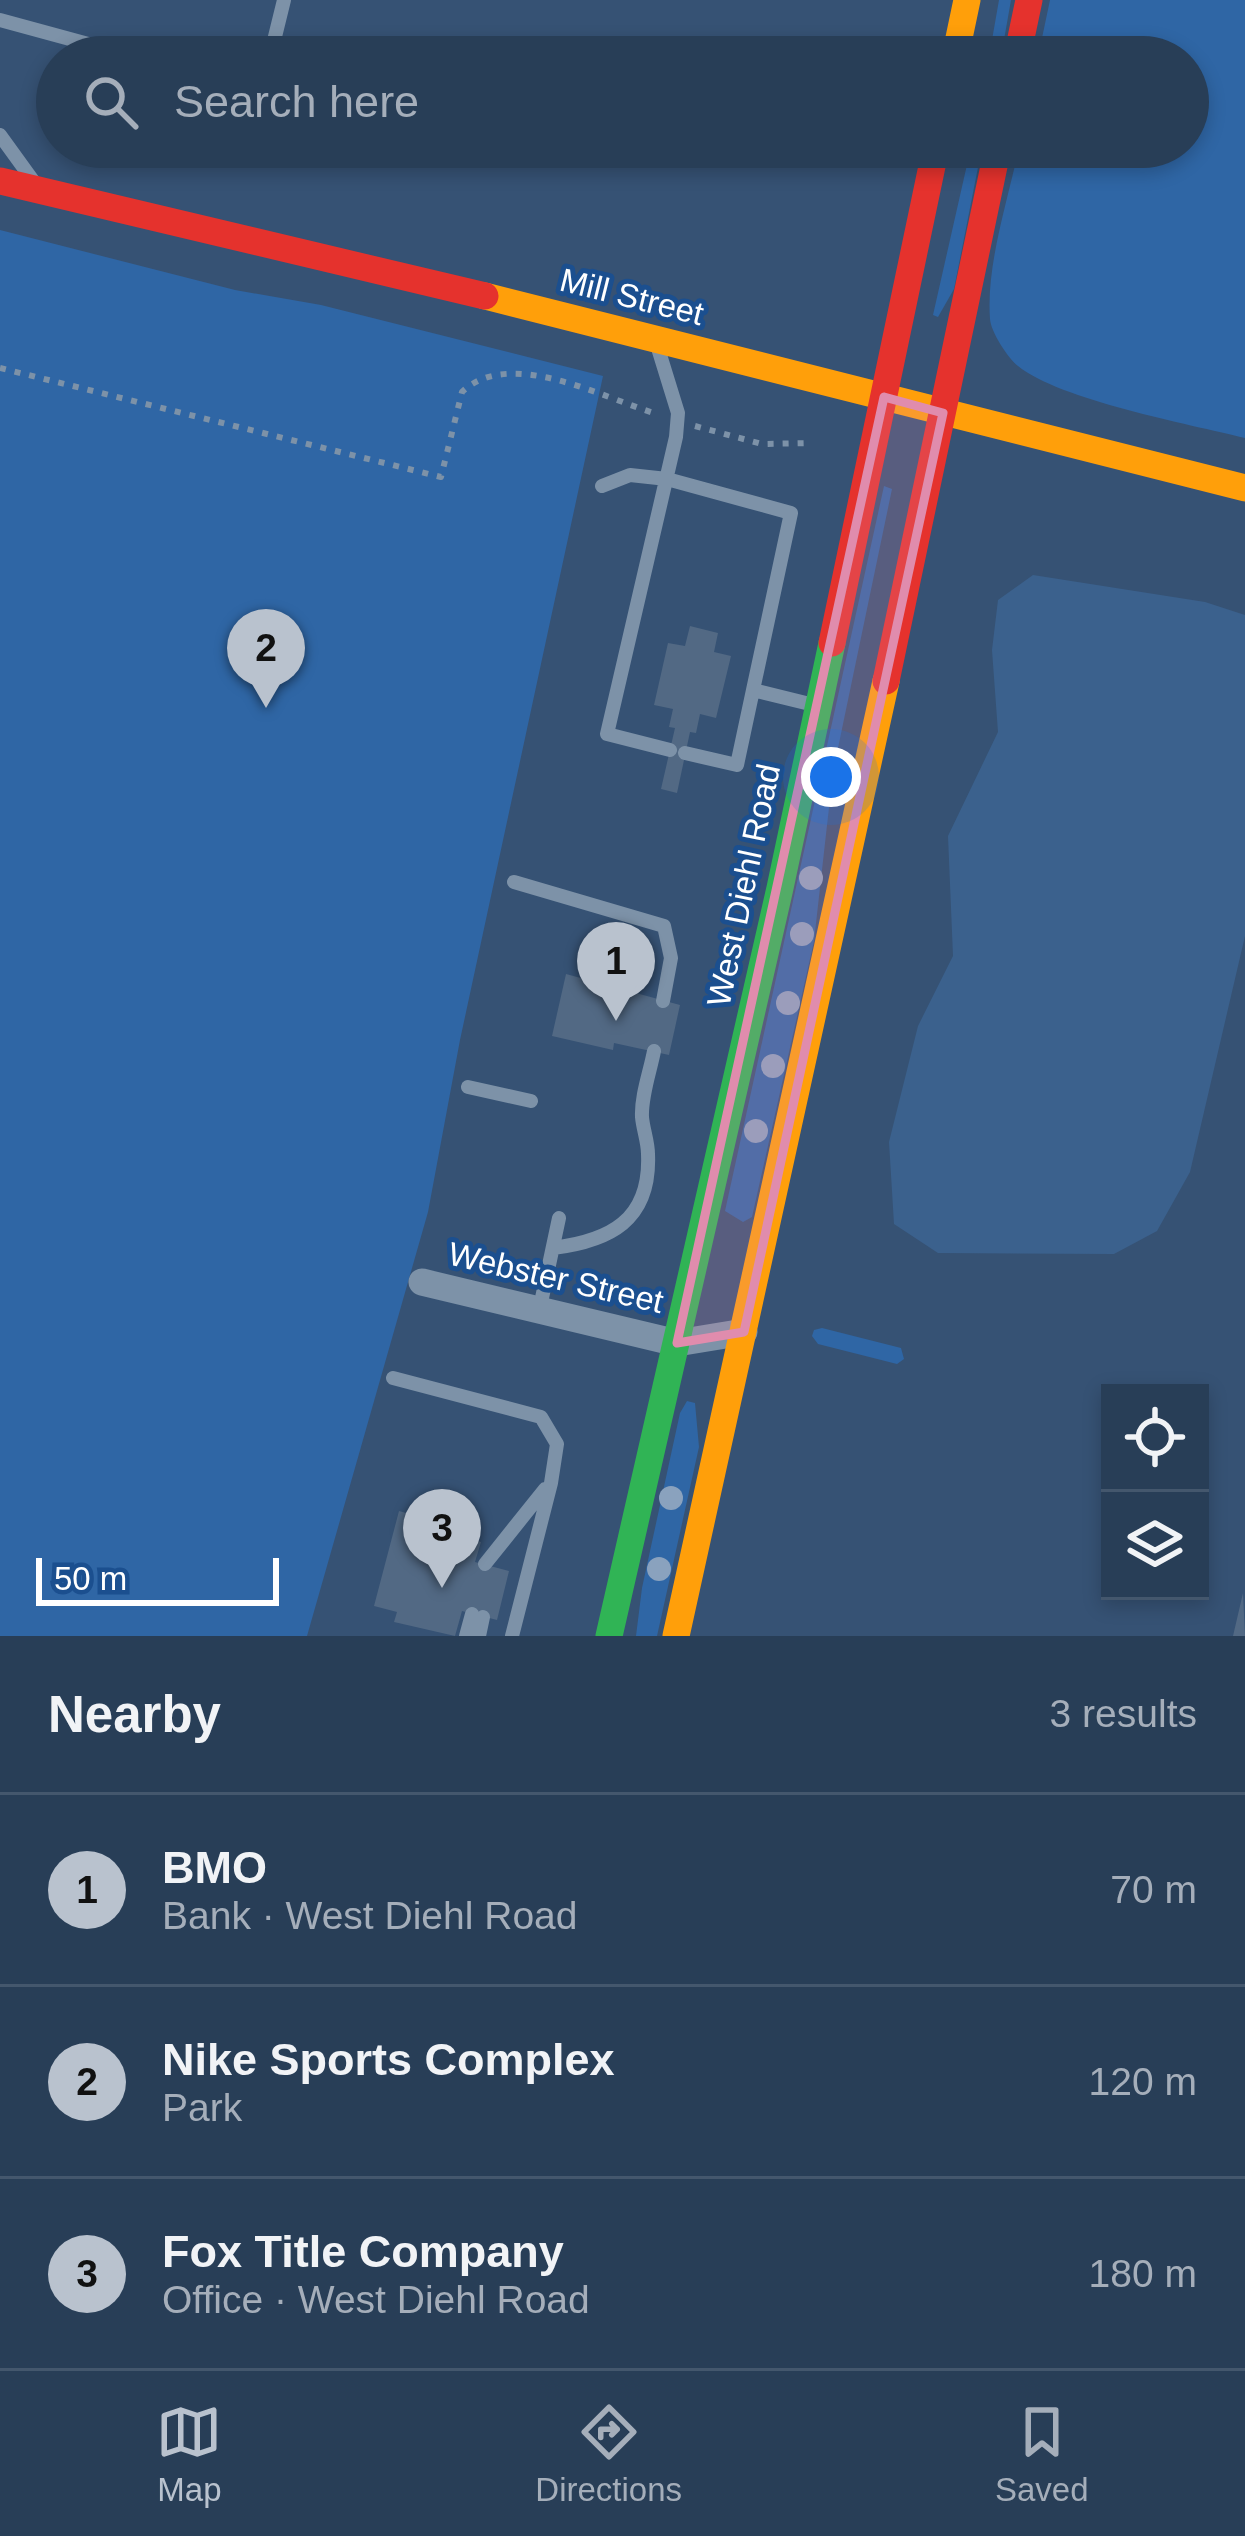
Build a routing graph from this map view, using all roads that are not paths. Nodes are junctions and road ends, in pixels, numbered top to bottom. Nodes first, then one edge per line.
1 (284, 0) edge
2 (967, 0) edge
3 (1029, 0) edge
4 (0, 20) edge
5 (59, 36) edge
6 (275, 36) edge
7 (959, 36) edge
8 (1021, 36) edge
9 (0, 135) edge
10 (932, 168) edge
11 (994, 168) edge
12 (0, 181) edge
13 (40, 191) junction
14 (656, 340) junction
15 (884, 397) junction
16 (943, 413) junction
17 (667, 479) junction
18 (602, 486) dead end
19 (1245, 488) edge
20 (753, 690) junction
21 (818, 706) junction
22 (514, 882) dead end
23 (663, 1001) dead end
24 (653, 1051) dead end
25 (468, 1087) dead end
26 (531, 1100) dead end
27 (559, 1218) dead end
28 (553, 1248) junction
29 (422, 1282) dead end
30 (539, 1312) junction
31 (744, 1331) junction
32 (677, 1342) junction
33 (393, 1378) dead end
34 (551, 1483) junction
35 (490, 1566) dead end
36 (466, 1636) edge
37 (479, 1636) edge
38 (512, 1636) edge
39 (609, 1636) edge
40 (676, 1636) edge

1 - 6 lane
2 - 7 street
3 - 8 street
4 - 5 lane
9 - 13 lane
10 - 15 street, West Diehl Road
11 - 16 street
12 - 13 street, Mill Street
13 - 14 street, Mill Street
14 - 15 street, Mill Street
14 - 17 lane
15 - 16 street, Mill Street
15 - 21 street, West Diehl Road
16 - 19 street, Mill Street
16 - 31 street
17 - 18 lane
17 - 20 lane
17 - 20 lane
20 - 21 lane
21 - 32 street, West Diehl Road
22 - 23 lane
24 - 28 lane
25 - 26 lane
27 - 28 lane
28 - 30 lane
29 - 30 street, Webster Street
30 - 32 street, Webster Street
31 - 32 street, Webster Street
31 - 40 street
32 - 39 street, West Diehl Road
33 - 34 lane
34 - 35 lane
34 - 38 lane
36 - 37 lane

